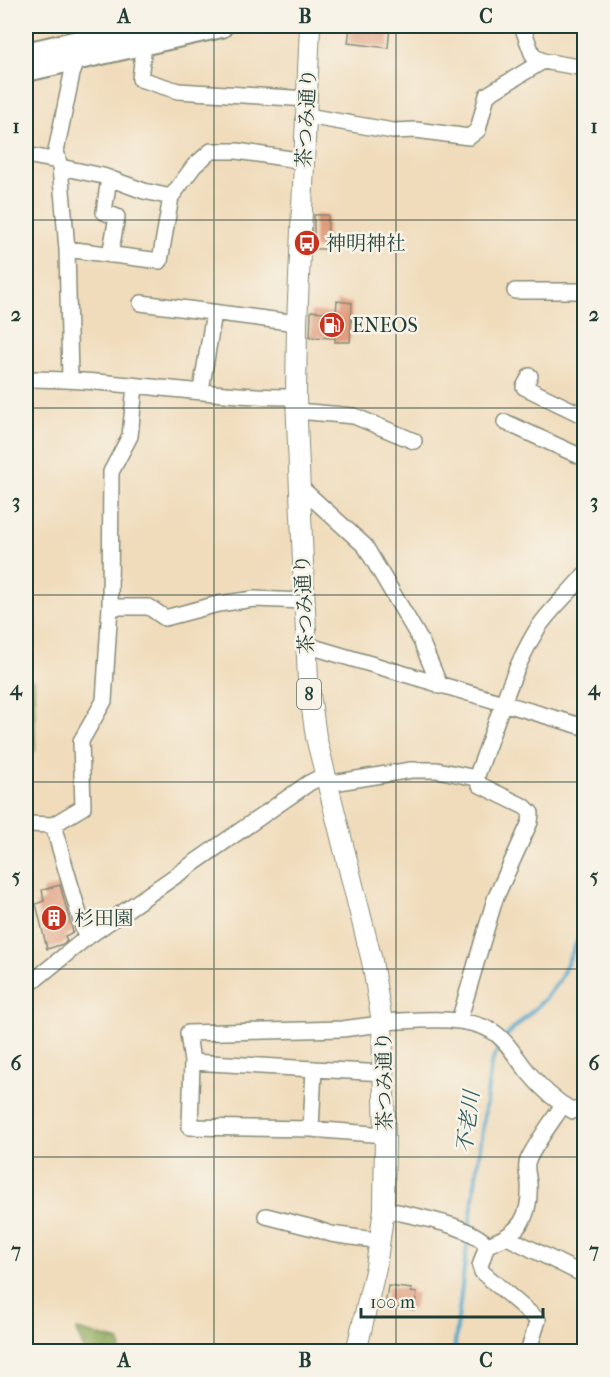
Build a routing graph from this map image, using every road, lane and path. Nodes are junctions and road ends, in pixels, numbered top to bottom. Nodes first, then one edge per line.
1 (221, 26) edge
2 (310, 26) edge
3 (522, 26) edge
4 (101, 31) edge
5 (146, 34) edge
6 (26, 54) edge
7 (78, 58) junction
8 (543, 61) junction
9 (585, 68) edge
10 (26, 70) edge
11 (308, 108) junction
12 (26, 155) edge
13 (304, 161) junction
14 (59, 164) junction
15 (109, 178) junction
16 (171, 197) junction
17 (67, 249) junction
18 (110, 255) junction
19 (515, 291) dead end
20 (585, 291) edge
21 (141, 303) dead end
22 (214, 313) junction
23 (297, 323) junction
24 (530, 376) dead end
25 (26, 379) edge
26 (70, 379) junction
27 (135, 386) junction
28 (201, 390) junction
29 (296, 404) junction
30 (585, 416) edge
31 (505, 422) dead end
32 (414, 441) dead end
33 (585, 458) edge
34 (299, 486) junction
35 (585, 575) edge
36 (304, 601) junction
37 (110, 607) junction
38 (306, 645) junction
39 (440, 686) junction
40 (504, 704) junction
41 (585, 727) edge
42 (476, 778) junction
43 (326, 780) junction
44 (26, 824) edge
45 (53, 825) junction
46 (86, 938) junction
47 (26, 987) edge
48 (459, 1021) junction
49 (382, 1022) junction
50 (192, 1062) junction
51 (314, 1069) junction
52 (384, 1072) junction
53 (563, 1105) junction
54 (585, 1107) edge
55 (311, 1129) junction
56 (385, 1135) junction
57 (384, 1209) junction
58 (266, 1216) dead end
59 (507, 1237) junction
60 (381, 1241) junction
61 (487, 1245) junction
62 (585, 1275) edge
63 (356, 1352) edge
64 (528, 1352) edge

1 - 5 highway
2 - 11 main road, 茶つみ通り / 8
3 - 8 street
4 - 5 highway
4 - 6 highway
5 - 7 highway
5 - 11 street
7 - 10 highway
7 - 14 street
8 - 9 street
8 - 11 street
11 - 13 main road, 茶つみ通り / 8
12 - 14 street
13 - 16 street
13 - 23 main road, 茶つみ通り / 8
14 - 15 street
14 - 17 street
15 - 16 street
15 - 18 street
16 - 18 street
17 - 18 street
17 - 26 street
19 - 20 street
21 - 22 street
22 - 23 street
22 - 28 street
23 - 29 main road, 茶つみ通り / 8
24 - 30 street
25 - 26 street
26 - 27 street
27 - 28 street
27 - 37 street
28 - 29 street
29 - 32 street
29 - 34 main road, 茶つみ通り / 8
31 - 33 street
34 - 36 main road, 茶つみ通り / 8
34 - 39 street
35 - 40 street
36 - 37 street
36 - 38 main road, 茶つみ通り / 8
37 - 45 street
38 - 39 street
38 - 43 main road, 茶つみ通り / 8
39 - 40 street
40 - 41 street
40 - 42 street
42 - 43 street
42 - 48 street
43 - 46 street
43 - 49 main road, 茶つみ通り / 8
44 - 45 street
45 - 46 street
46 - 47 street
48 - 49 street
48 - 53 street
49 - 50 street
49 - 52 main road, 茶つみ通り / 8
50 - 51 street
50 - 55 street
51 - 52 street
51 - 55 street
52 - 56 main road, 茶つみ通り / 8
53 - 54 street
53 - 59 street
55 - 56 street
56 - 57 main road, 茶つみ通り / 8
57 - 60 main road, 茶つみ通り / 8
57 - 61 street
58 - 60 street
59 - 61 street
59 - 62 street
60 - 63 main road, 茶つみ通り / 8
61 - 64 street

